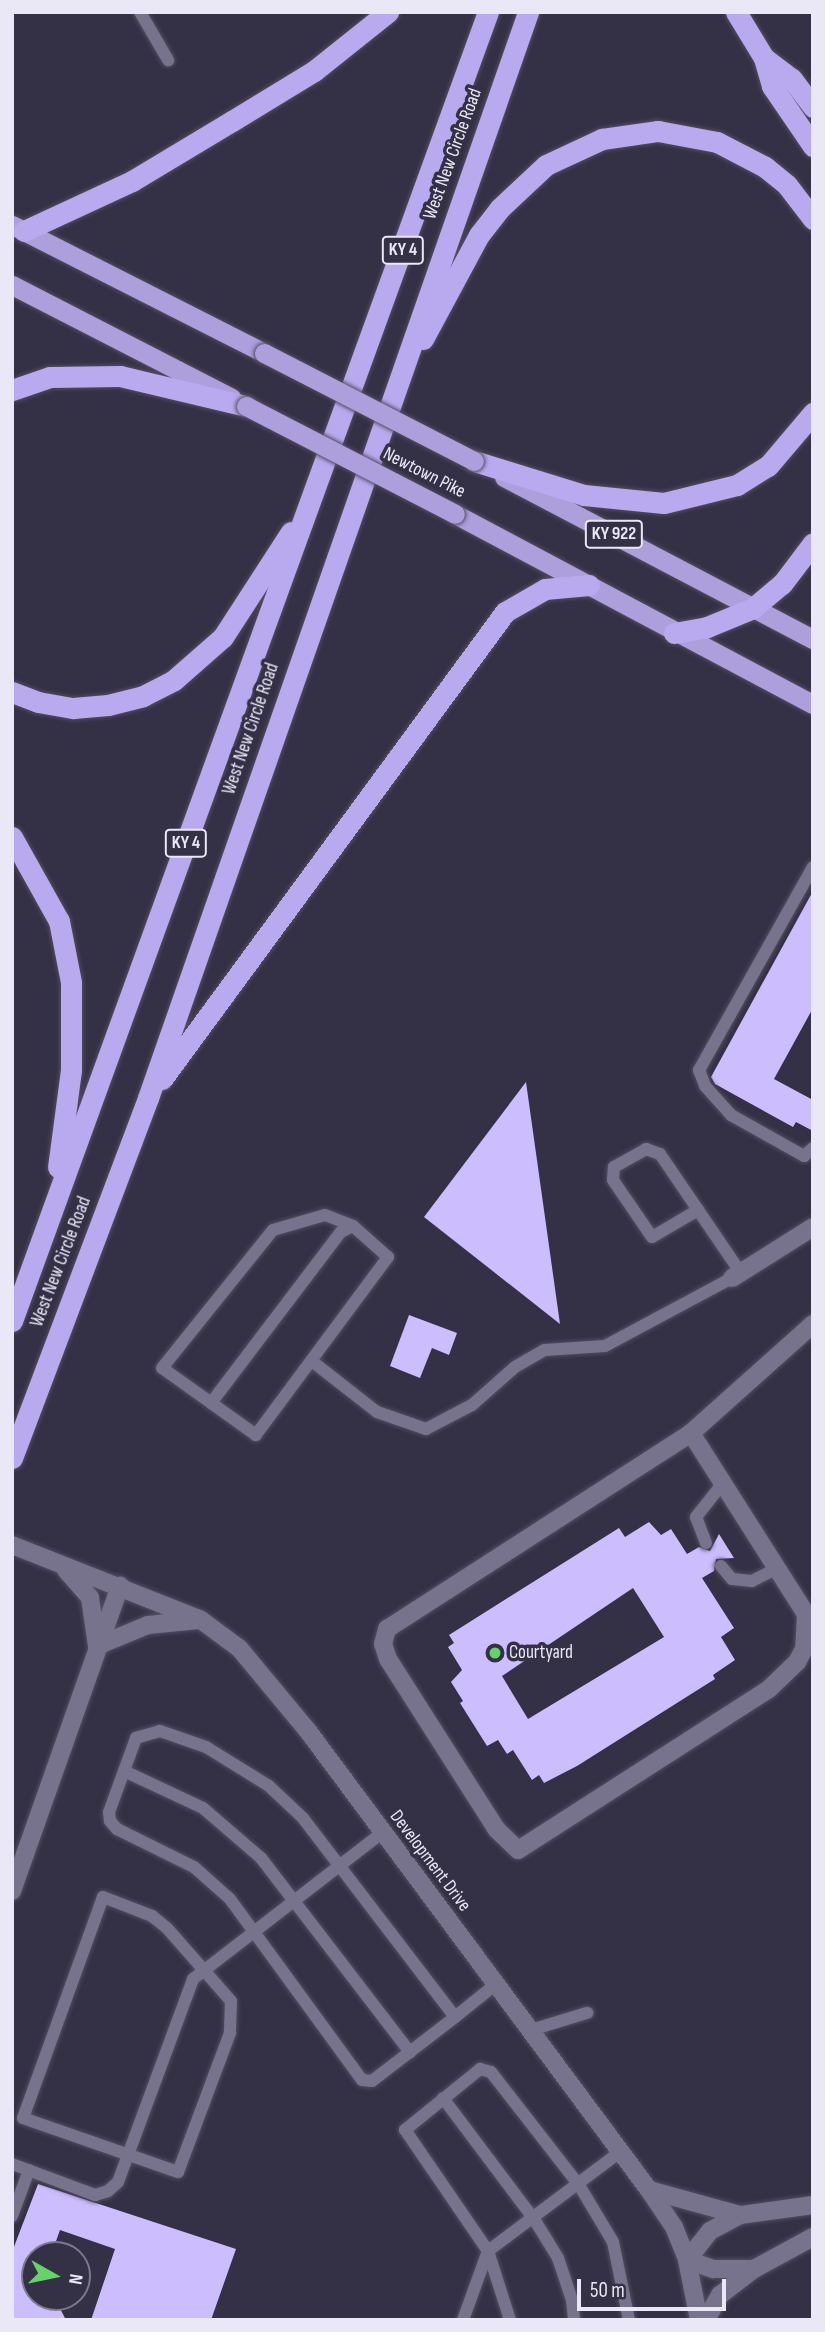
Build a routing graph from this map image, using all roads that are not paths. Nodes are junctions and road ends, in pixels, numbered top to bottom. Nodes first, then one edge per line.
1 (140, 12) edge
2 (388, 12) edge
3 (488, 12) edge
4 (528, 12) edge
5 (736, 12) edge
6 (764, 58) junction
7 (168, 60) dead end
8 (813, 107) edge
9 (813, 146) edge
10 (813, 219) edge
11 (18, 228) edge
12 (12, 285) edge
13 (12, 390) edge
14 (391, 399) junction
15 (246, 406) junction
16 (813, 413) edge
17 (474, 460) junction
18 (318, 488) junction
19 (813, 543) edge
20 (589, 584) junction
21 (753, 608) junction
22 (674, 633) junction
23 (813, 639) edge
24 (12, 692) edge
25 (813, 704) edge
26 (12, 837) edge
27 (813, 867) edge
28 (148, 1098) junction
29 (813, 1148) edge
30 (54, 1199) junction
31 (698, 1210) junction
32 (353, 1226) junction
33 (812, 1229) edge
34 (737, 1275) junction
35 (12, 1321) edge
36 (813, 1324) edge
37 (313, 1362) junction
38 (211, 1403) junction
39 (691, 1433) junction
40 (12, 1458) edge
41 (723, 1483) junction
42 (706, 1543) dead end
43 (12, 1545) edge
44 (38, 1555) junction
45 (722, 1566) dead end
46 (777, 1568) junction
47 (120, 1586) junction
48 (201, 1620) junction
49 (97, 1646) junction
50 (124, 1771) junction
51 (382, 1833) junction
52 (340, 1866) junction
53 (12, 1891) edge
54 (297, 1900) junction
55 (255, 1931) junction
56 (206, 1969) junction
57 (496, 1984) junction
58 (587, 2013) dead end
59 (456, 2017) junction
60 (531, 2030) junction
61 (410, 2052) junction
62 (443, 2098) junction
63 (621, 2151) junction
64 (128, 2156) junction
65 (12, 2164) edge
66 (29, 2170) junction
67 (579, 2185) junction
68 (649, 2190) junction
69 (813, 2205) edge
70 (740, 2215) junction
71 (12, 2216) edge
72 (534, 2219) junction
73 (813, 2238) edge
74 (488, 2250) junction
75 (687, 2260) junction
76 (754, 2269) junction
77 (463, 2320) edge
78 (510, 2320) edge
79 (574, 2320) edge
80 (629, 2320) edge
81 (699, 2320) edge
82 (706, 2320) edge

1 - 7 lane
2 - 11 highway
3 - 18 highway, West New Circle Road / KY 4
4 - 14 highway, West New Circle Road / KY 4
5 - 6 highway
6 - 8 highway
6 - 9 highway
10 - 14 highway
11 - 17 highway, Newtown Pike / KY 922, bridge
12 - 15 highway, Newtown Pike
13 - 15 highway
14 - 28 highway, West New Circle Road / KY 4
15 - 20 highway, Newtown Pike, bridge
16 - 17 highway
17 - 21 highway, Newtown Pike / KY 922
18 - 24 highway
18 - 30 highway, West New Circle Road / KY 4
19 - 21 highway
20 - 22 highway, Newtown Pike
20 - 28 highway
21 - 22 highway
21 - 23 highway, Newtown Pike / KY 922
22 - 25 highway, Newtown Pike
26 - 30 highway
27 - 29 lane
28 - 40 highway, West New Circle Road / KY 4
30 - 35 highway, West New Circle Road / KY 4
31 - 31 lane
31 - 34 lane
32 - 37 lane
32 - 38 lane
32 - 38 lane
33 - 34 street
34 - 37 lane
36 - 39 street
37 - 38 lane
39 - 41 street
39 - 46 street
41 - 42 lane
41 - 46 street
43 - 44 street, Development Drive
44 - 47 street, Development Drive
44 - 49 street
45 - 46 lane
47 - 48 street, Development Drive
47 - 49 street
48 - 49 street
48 - 51 street, Development Drive
49 - 53 street
50 - 52 lane
50 - 54 lane
50 - 55 lane
51 - 52 lane
51 - 57 street, Development Drive
52 - 54 lane
52 - 59 lane
54 - 55 lane
54 - 61 lane
55 - 56 lane
55 - 61 lane
56 - 64 lane
56 - 64 lane
56 - 64 lane
57 - 59 lane
57 - 60 street, Development Drive
58 - 60 lane
59 - 61 lane
60 - 63 street, Development Drive
62 - 67 lane
62 - 72 lane
62 - 74 lane
63 - 67 lane
63 - 68 street, Development Drive
64 - 66 lane
65 - 66 lane
66 - 71 lane
67 - 72 lane
67 - 80 lane
68 - 70 street
68 - 75 street, Development Drive
69 - 70 street
70 - 75 street
72 - 74 lane
72 - 79 lane
73 - 76 street
74 - 77 lane
74 - 78 lane
75 - 76 street
75 - 81 street, Development Drive
76 - 82 street

